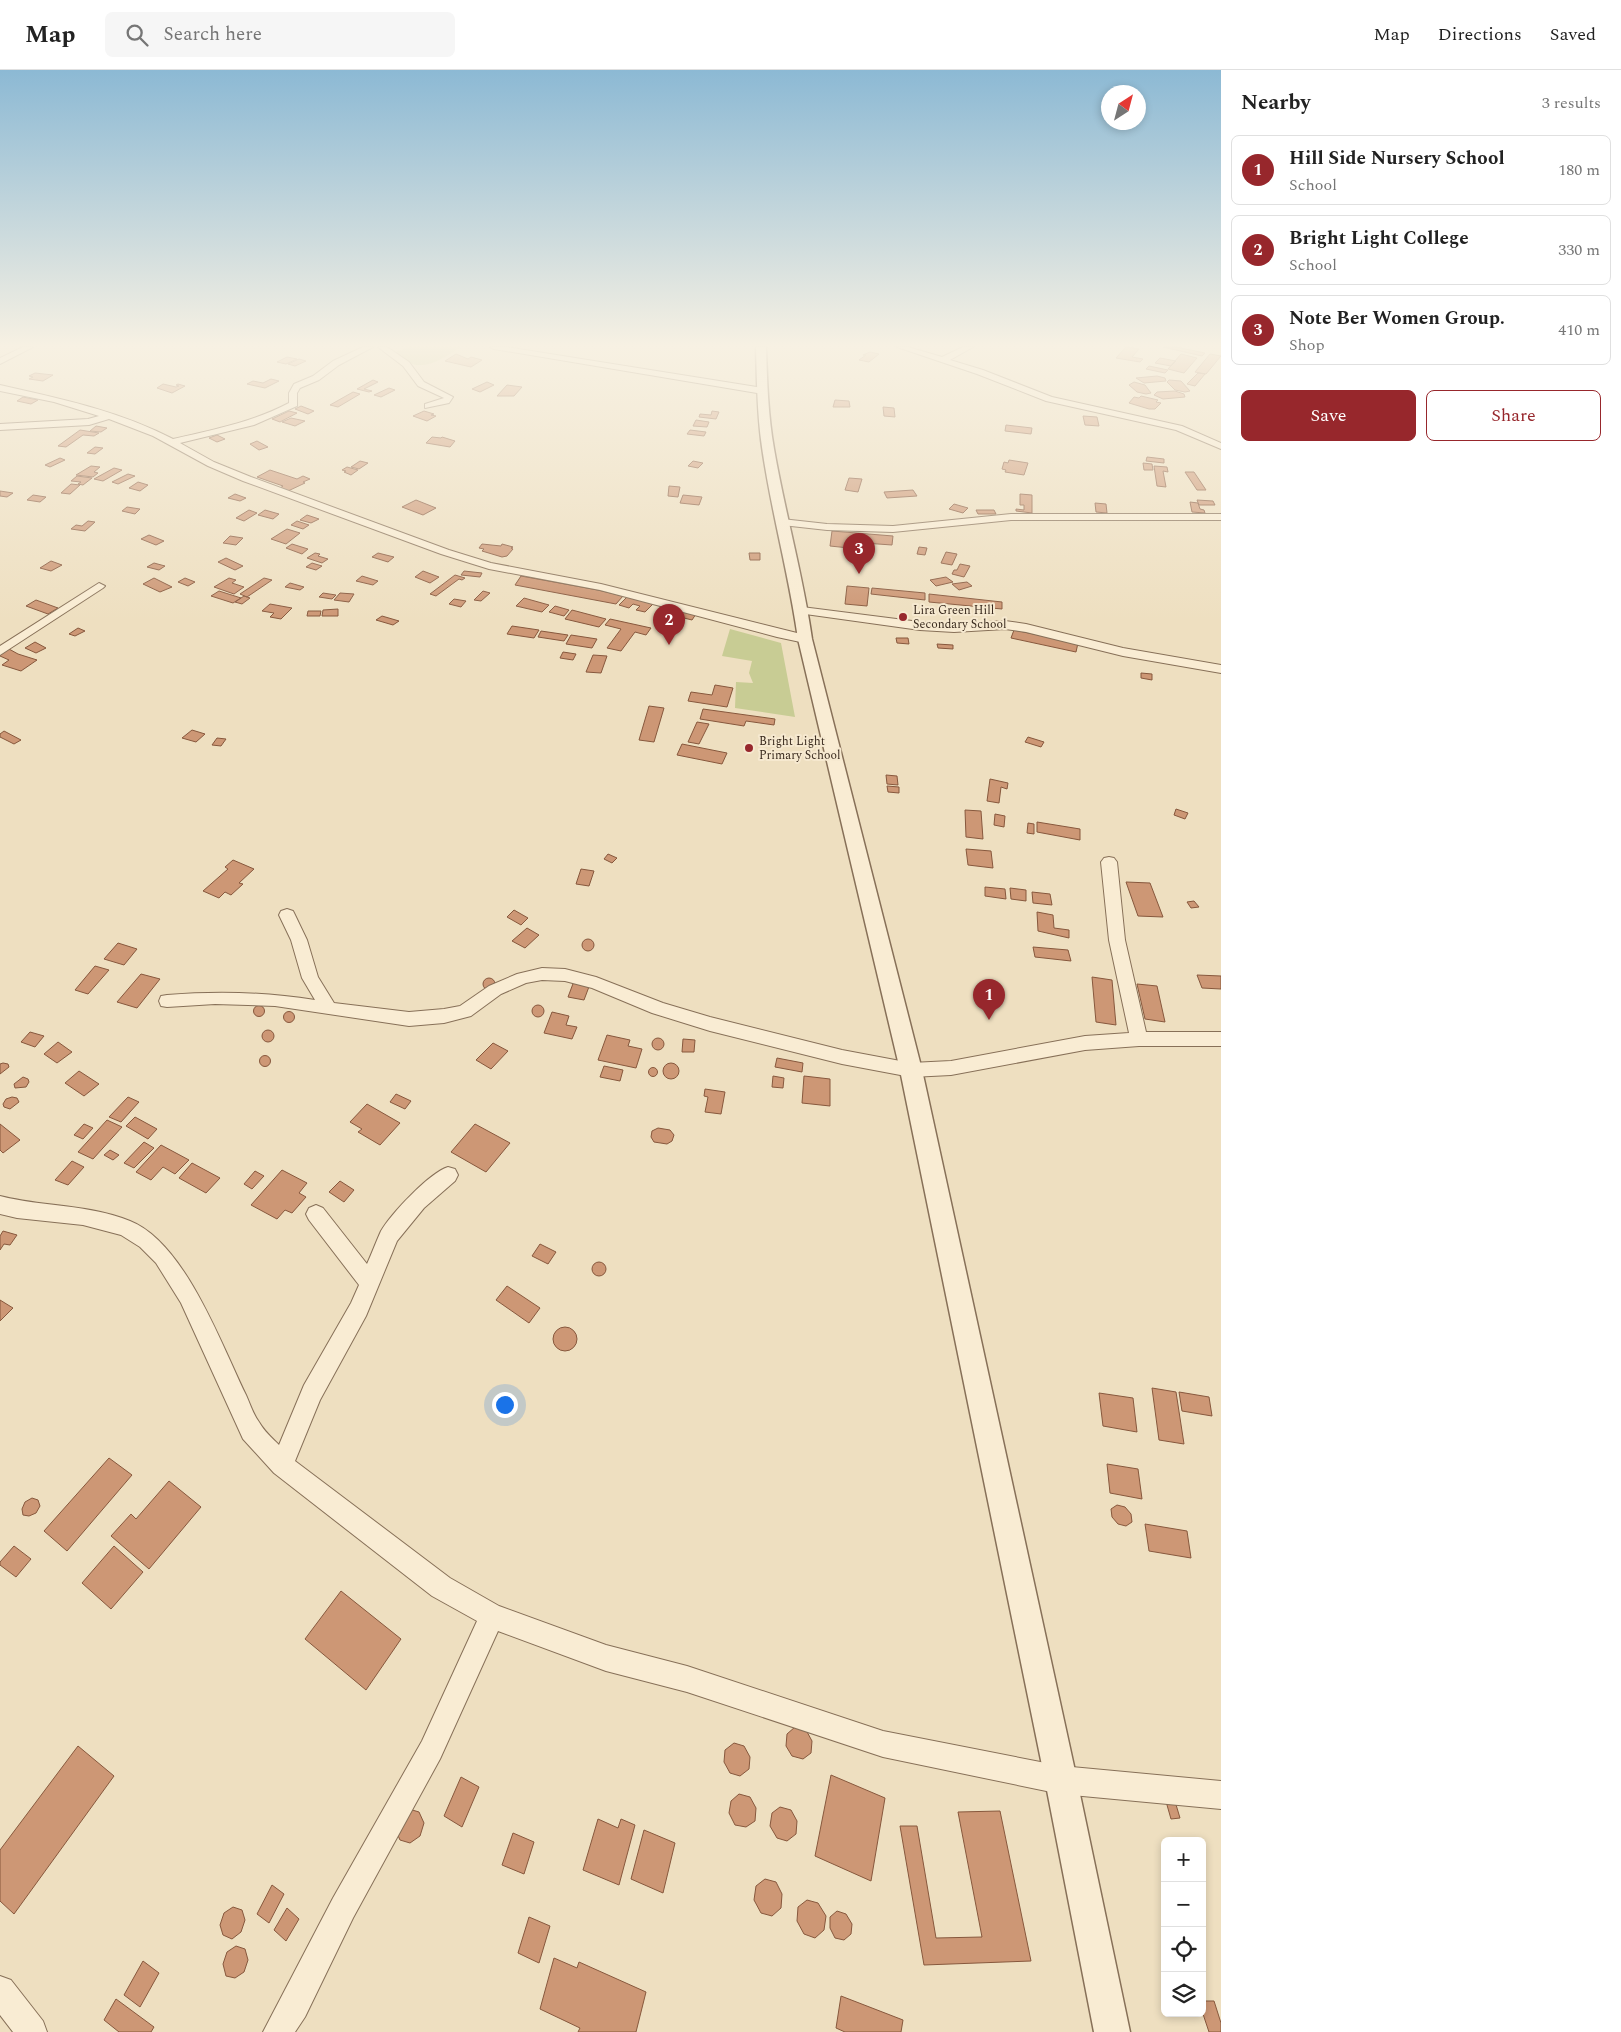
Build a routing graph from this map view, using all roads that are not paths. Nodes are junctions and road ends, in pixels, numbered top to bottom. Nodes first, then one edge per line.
1 (165, 439) edge
2 (186, 439) edge
3 (767, 439) edge
4 (1204, 439) edge
5 (173, 442) junction
6 (1221, 446) edge
7 (1221, 517) edge
8 (782, 522) junction
9 (99, 586) dead end
10 (802, 612) junction
11 (805, 639) junction
12 (0, 652) edge
13 (1221, 669) edge
14 (1109, 862) dead end
15 (287, 915) dead end
16 (167, 1001) dead end
17 (329, 1009) junction
18 (1139, 1039) junction
19 (1221, 1040) edge
20 (910, 1070) junction
21 (448, 1175) dead end
22 (0, 1205) edge
23 (316, 1214) dead end
24 (370, 1283) junction
25 (282, 1465) junction
26 (492, 1616) junction
27 (1061, 1780) junction
28 (1221, 1795) edge
29 (0, 1991) edge
30 (32, 2032) edge
31 (278, 2032) edge
32 (1112, 2032) edge

1 - 5 street
2 - 5 street
3 - 8 street
4 - 6 street
5 - 11 street
7 - 8 street
8 - 10 street
9 - 12 street
10 - 11 street
10 - 13 street
11 - 20 street
14 - 18 street
15 - 17 street
16 - 17 street
17 - 20 street
18 - 19 street
18 - 20 street
20 - 27 street
21 - 24 street
22 - 25 street
23 - 24 street
24 - 25 street
25 - 26 street
26 - 27 street
26 - 31 street
27 - 28 street
27 - 32 street
29 - 30 street

